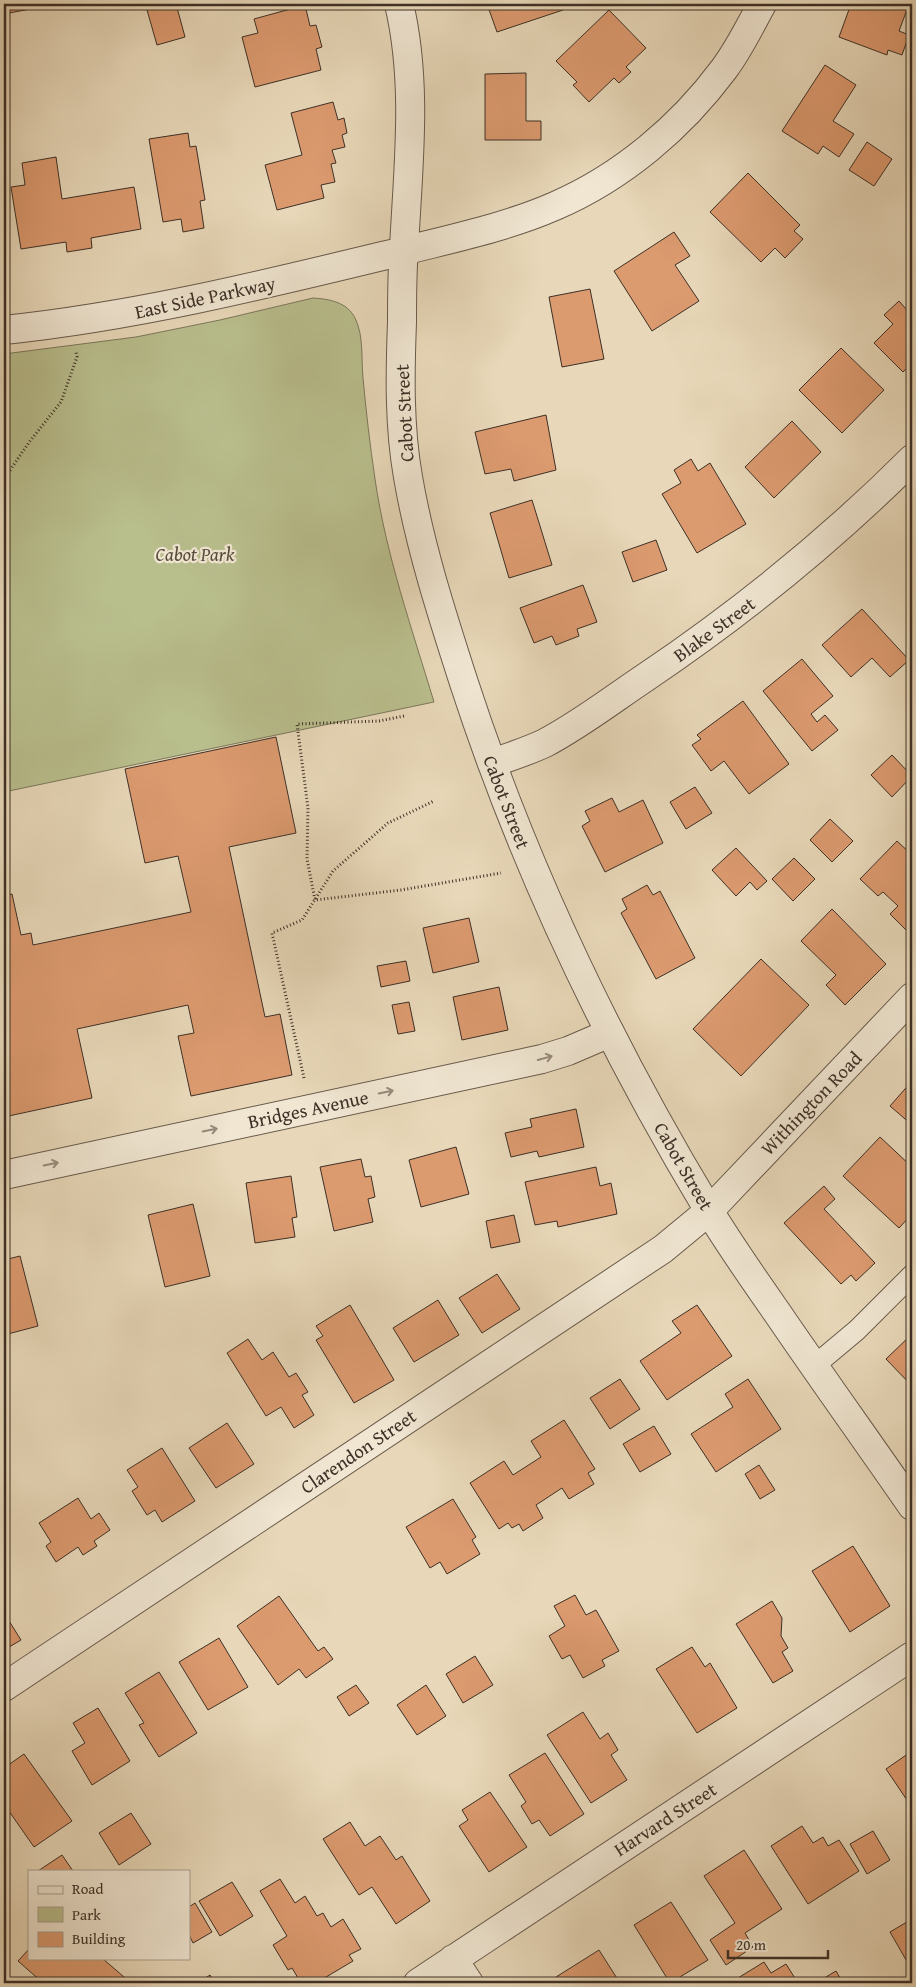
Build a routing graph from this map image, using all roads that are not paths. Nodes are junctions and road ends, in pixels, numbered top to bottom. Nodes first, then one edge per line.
1 (399, 4) edge
2 (762, 4) edge
3 (403, 252) junction
4 (4, 330) edge
5 (912, 460) edge
6 (492, 763) junction
7 (912, 997) edge
8 (610, 1033) junction
9 (4, 1175) edge
10 (709, 1210) junction
11 (912, 1275) edge
12 (814, 1366) junction
13 (912, 1506) edge
14 (912, 1656) edge
15 (4, 1687) edge
16 (453, 1959) junction
17 (418, 1983) edge
18 (469, 1983) edge

1 - 3 street, Cabot Street
2 - 3 street, East Side Parkway
3 - 4 street, East Side Parkway
3 - 6 street, Cabot Street
5 - 6 street, Blake Street
6 - 8 street, Cabot Street
7 - 10 street, Withington Road
9 -> 8 street, Bridges Avenue
8 - 10 street, Cabot Street
10 - 12 street, Cabot Street
10 - 15 street, Clarendon Street
11 - 12 lane
12 - 13 street, Cabot Street
14 - 16 street, Harvard Street
16 - 17 street, Harvard Street
16 - 18 street

